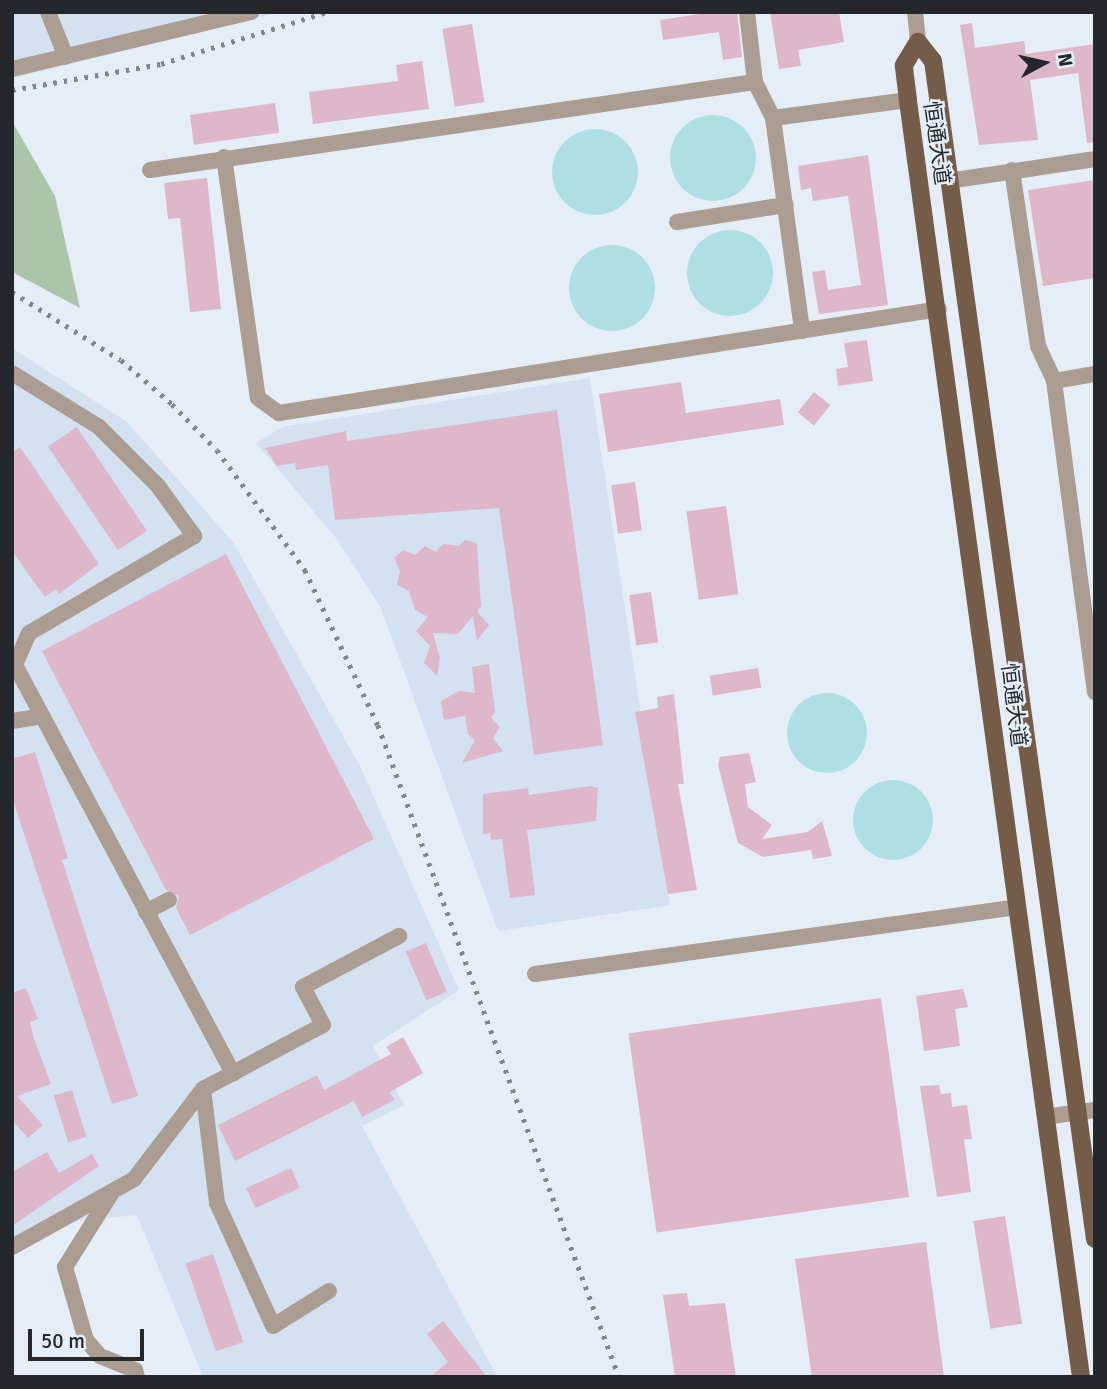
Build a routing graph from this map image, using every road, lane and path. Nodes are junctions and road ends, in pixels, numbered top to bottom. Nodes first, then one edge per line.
1 (48, 12) edge
2 (251, 12) edge
3 (747, 12) edge
4 (915, 12) edge
5 (918, 43) junction
6 (66, 57) junction
7 (12, 69) edge
8 (755, 82) junction
9 (908, 100) junction
10 (773, 118) junction
11 (224, 157) junction
12 (1095, 159) edge
13 (150, 170) dead end
14 (1012, 170) junction
15 (948, 181) junction
16 (786, 205) junction
17 (677, 222) dead end
18 (939, 309) junction
19 (802, 331) junction
20 (12, 373) edge
21 (1095, 374) edge
22 (1054, 381) junction
23 (1095, 692) edge
24 (42, 716) junction
25 (12, 721) edge
26 (169, 900) dead end
27 (1017, 907) junction
28 (146, 912) junction
29 (400, 936) dead end
30 (535, 974) dead end
31 (233, 1073) junction
32 (202, 1089) junction
33 (1086, 1111) edge
34 (1045, 1117) junction
35 (112, 1192) junction
36 (1095, 1239) edge
37 (12, 1247) edge
38 (329, 1292) dead end
39 (137, 1377) edge
40 (1081, 1377) edge

1 - 6 street
2 - 6 street
3 - 8 street
4 - 5 street, 恒通大道
5 - 9 main road, 恒通大道
5 - 15 main road, 恒通大道
6 - 7 street
8 - 10 street
8 - 11 street
9 - 10 street
9 - 18 main road, 恒通大道
10 - 16 street
11 - 13 street
11 - 19 street
12 - 14 street
14 - 15 street
14 - 22 street
15 - 33 main road, 恒通大道
16 - 17 street
16 - 19 street
18 - 19 street
18 - 27 main road, 恒通大道
20 - 24 street
21 - 22 street
22 - 23 street
24 - 25 street
24 - 28 street
26 - 28 street
27 - 30 street
27 - 34 main road, 恒通大道
28 - 31 street
29 - 31 street
31 - 32 street
32 - 35 street
32 - 38 street
33 - 34 street
33 - 36 main road, 恒通大道
34 - 40 main road, 恒通大道
35 - 37 street
35 - 39 street

